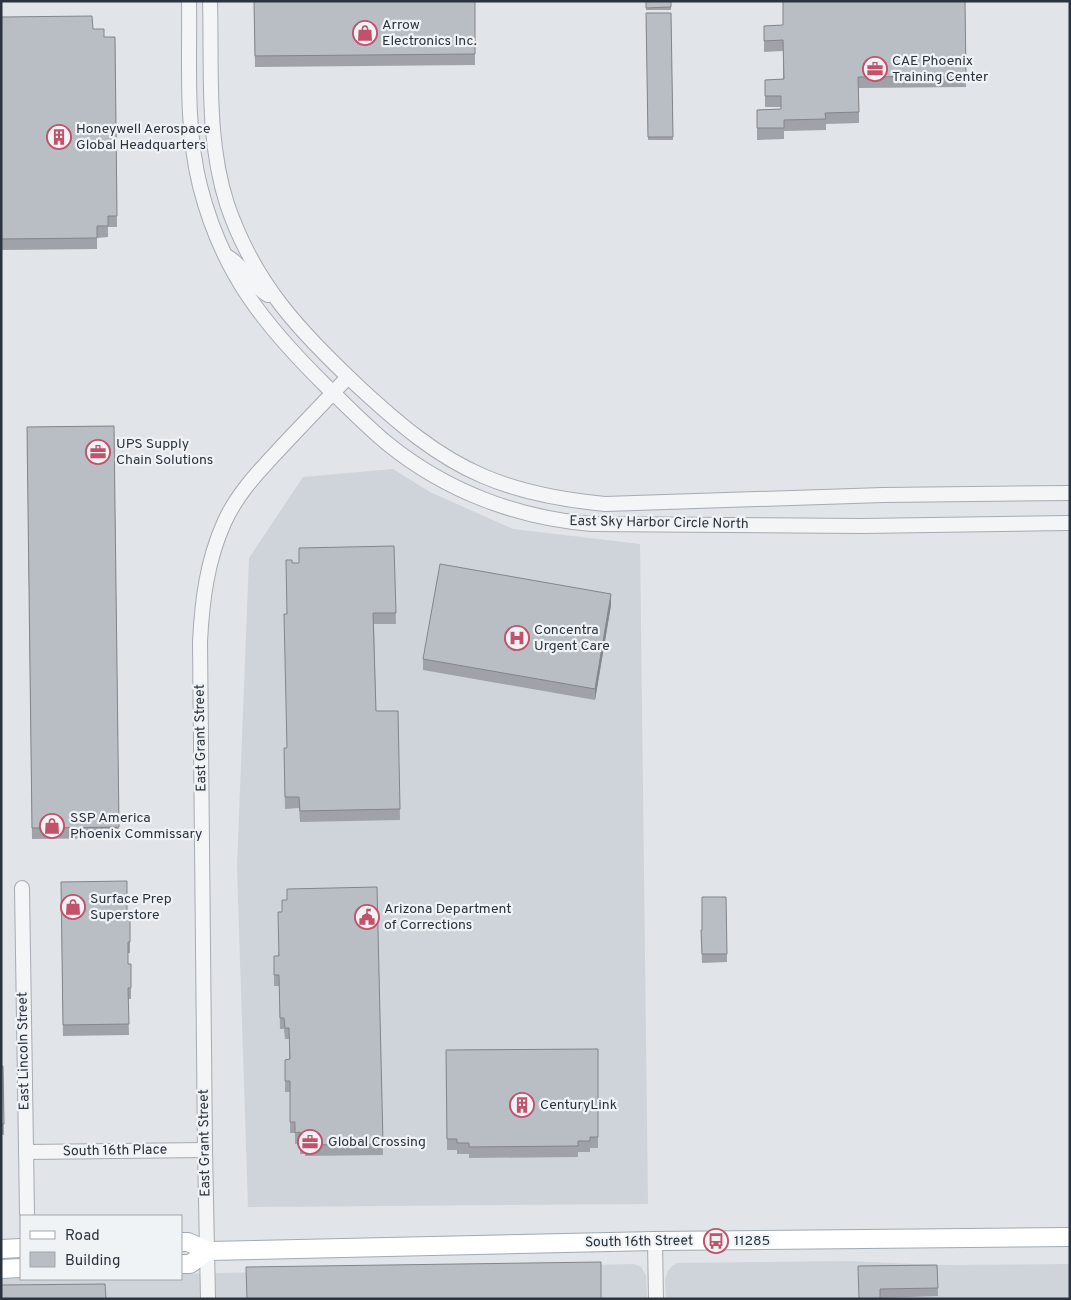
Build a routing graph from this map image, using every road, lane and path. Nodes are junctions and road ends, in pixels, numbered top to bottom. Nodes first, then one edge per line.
1 (189, 1) edge
2 (210, 1) edge
3 (224, 255) junction
4 (275, 299) junction
5 (348, 377) junction
6 (333, 393) junction
7 (1070, 493) edge
8 (1070, 524) edge
9 (22, 888) dead end
10 (205, 1150) junction
11 (26, 1152) junction
12 (27, 1213) dead end
13 (1070, 1238) edge
14 (655, 1241) junction
15 (182, 1242) edge
16 (20, 1248) edge
17 (1, 1249) edge
18 (208, 1251) junction
19 (182, 1264) edge
20 (20, 1268) edge
21 (1, 1269) edge
22 (208, 1299) edge
23 (656, 1299) edge

1 - 3 street, East Sky Harbor Circle North
2 - 4 street, East Sky Harbor Circle North
3 - 4 street
3 - 6 street, East Sky Harbor Circle North
4 - 5 street, East Sky Harbor Circle North
5 - 6 street, East Grant Street
5 - 7 street, East Sky Harbor Circle North
6 - 8 street, East Sky Harbor Circle North
6 - 10 street, East Grant Street
9 - 11 street, East Lincoln Street
10 - 11 street, South 16th Place
10 - 18 street, East Grant Street
11 - 12 street, East Lincoln Street
13 - 14 main road, South 16th Street
14 - 18 main road, South 16th Street
14 - 23 street
15 - 18 main road, South 16th Street
16 - 17 main road
18 - 19 main road
18 - 22 street, East Grant Street
20 - 21 main road

